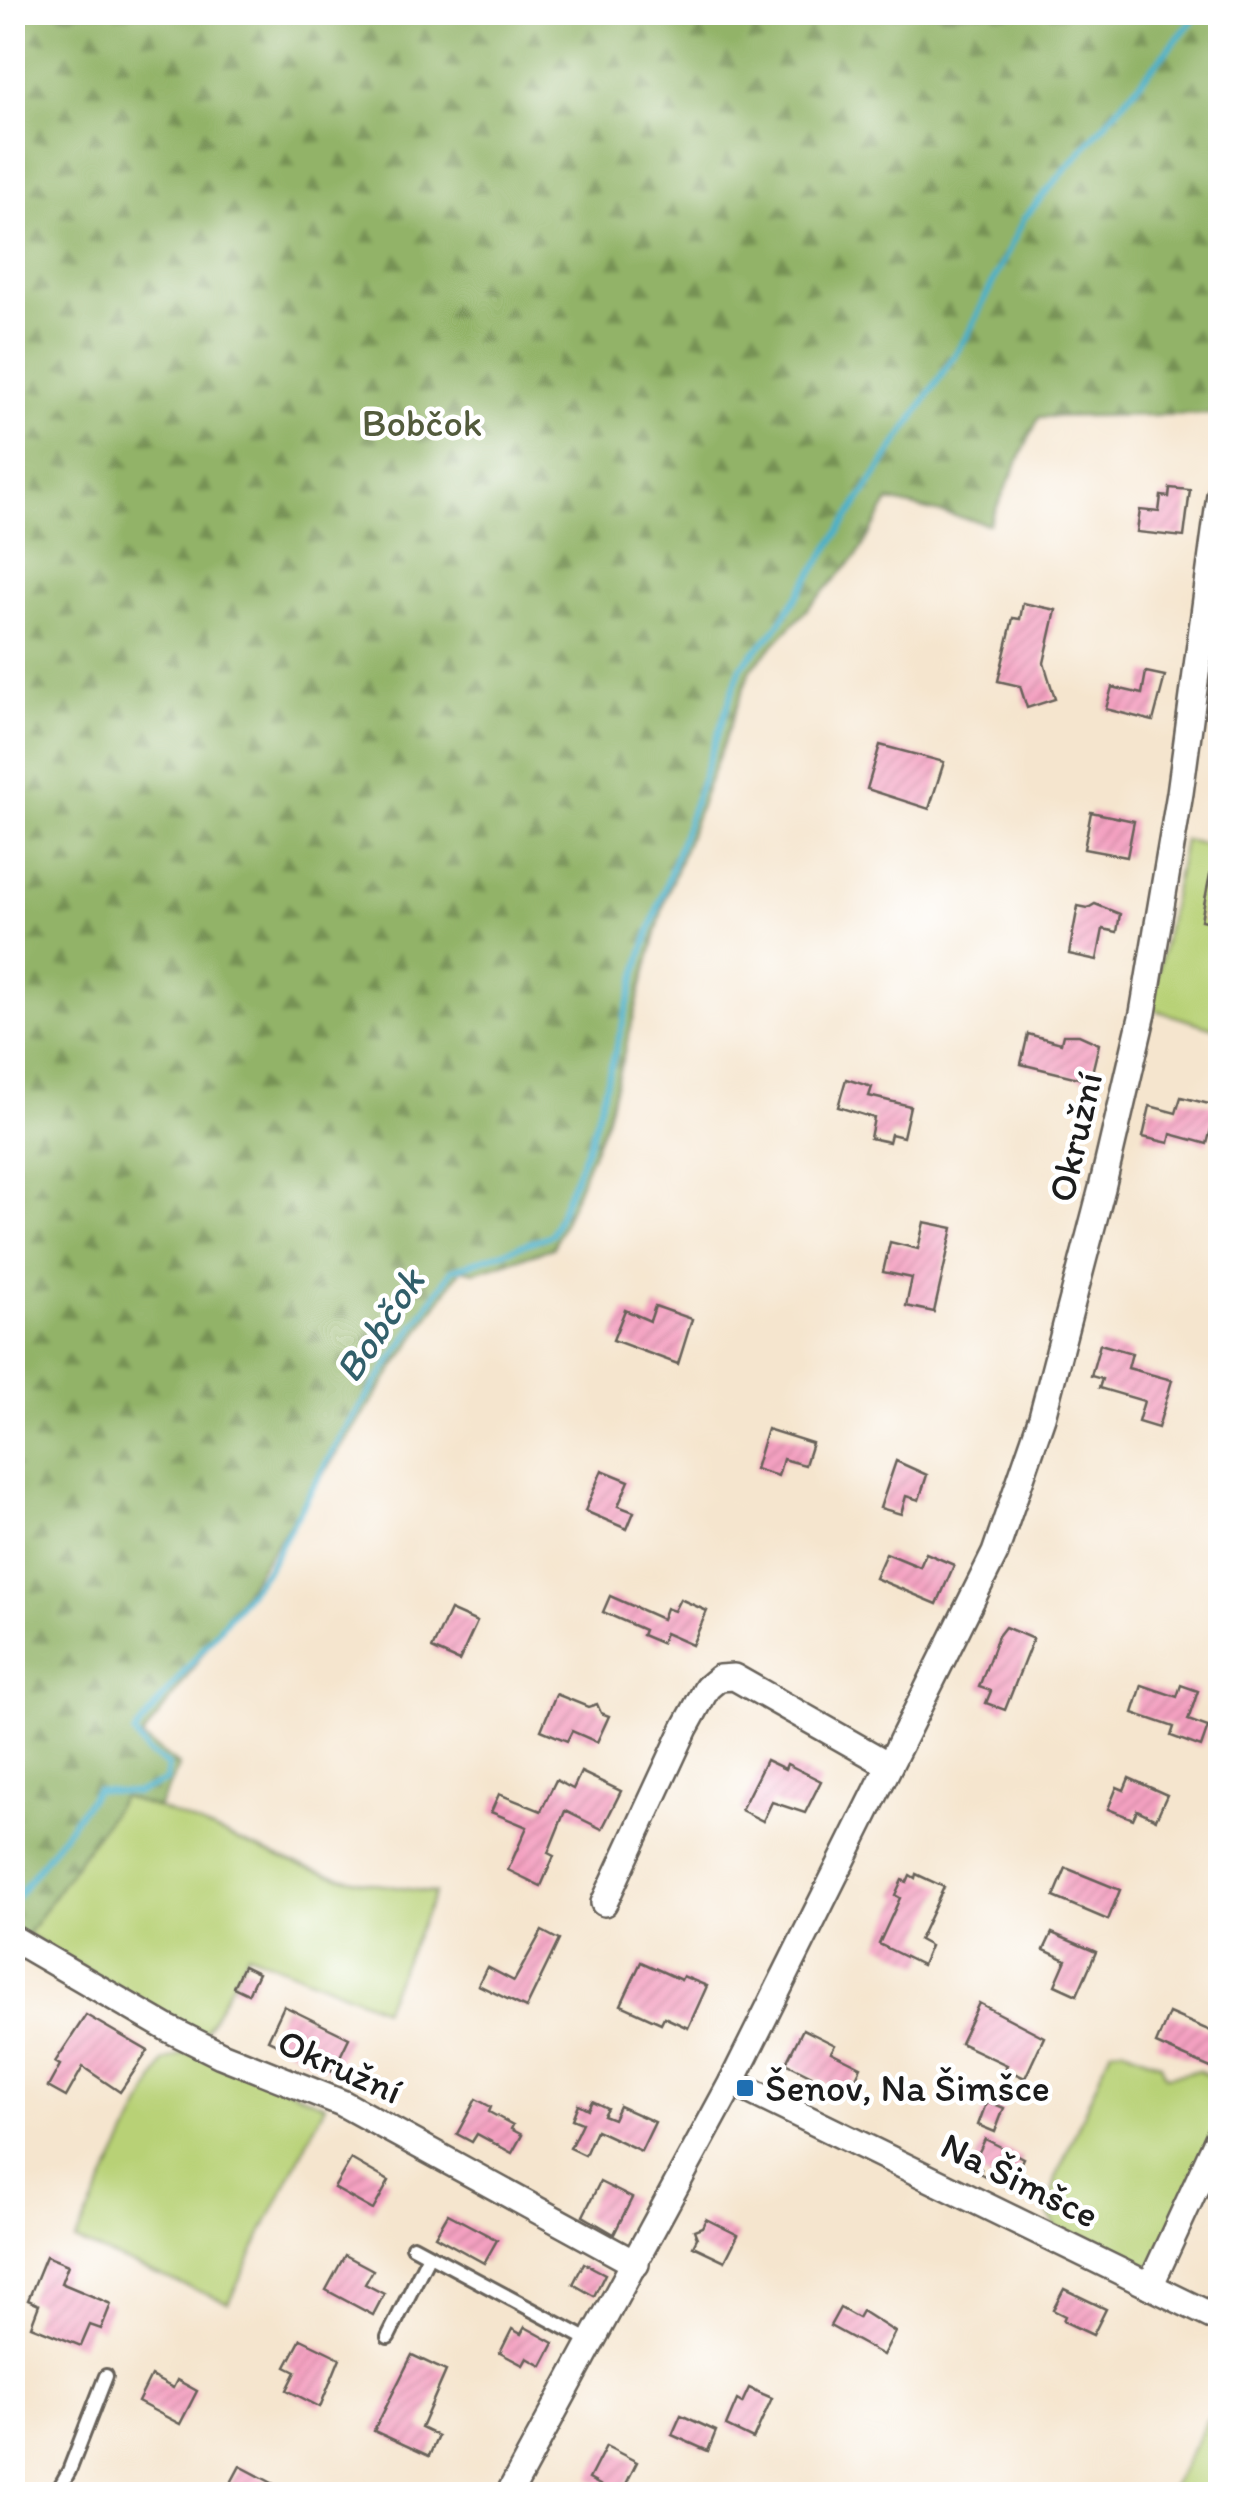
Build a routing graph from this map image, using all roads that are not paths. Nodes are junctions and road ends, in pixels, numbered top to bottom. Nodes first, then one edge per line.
1 (1220, 495) edge
2 (889, 1765) junction
3 (604, 1903) dead end
4 (12, 1938) edge
5 (732, 2082) junction
6 (1220, 2134) edge
7 (412, 2246) dead end
8 (429, 2255) junction
9 (636, 2264) junction
10 (1150, 2286) junction
11 (1220, 2320) edge
12 (388, 2337) dead end
13 (592, 2342) junction
14 (106, 2376) dead end
15 (56, 2494) edge
16 (510, 2494) edge

1 - 2 street, Okružní
2 - 3 street
2 - 5 street, Okružní
4 - 9 street, Okružní
5 - 9 street, Okružní
5 - 10 street, Na Šimšce
6 - 10 street
7 - 8 lane
8 - 12 lane
8 - 13 lane
9 - 13 street, Okružní
10 - 11 street, Na Šimšce
13 - 16 street, Okružní
14 - 15 lane

